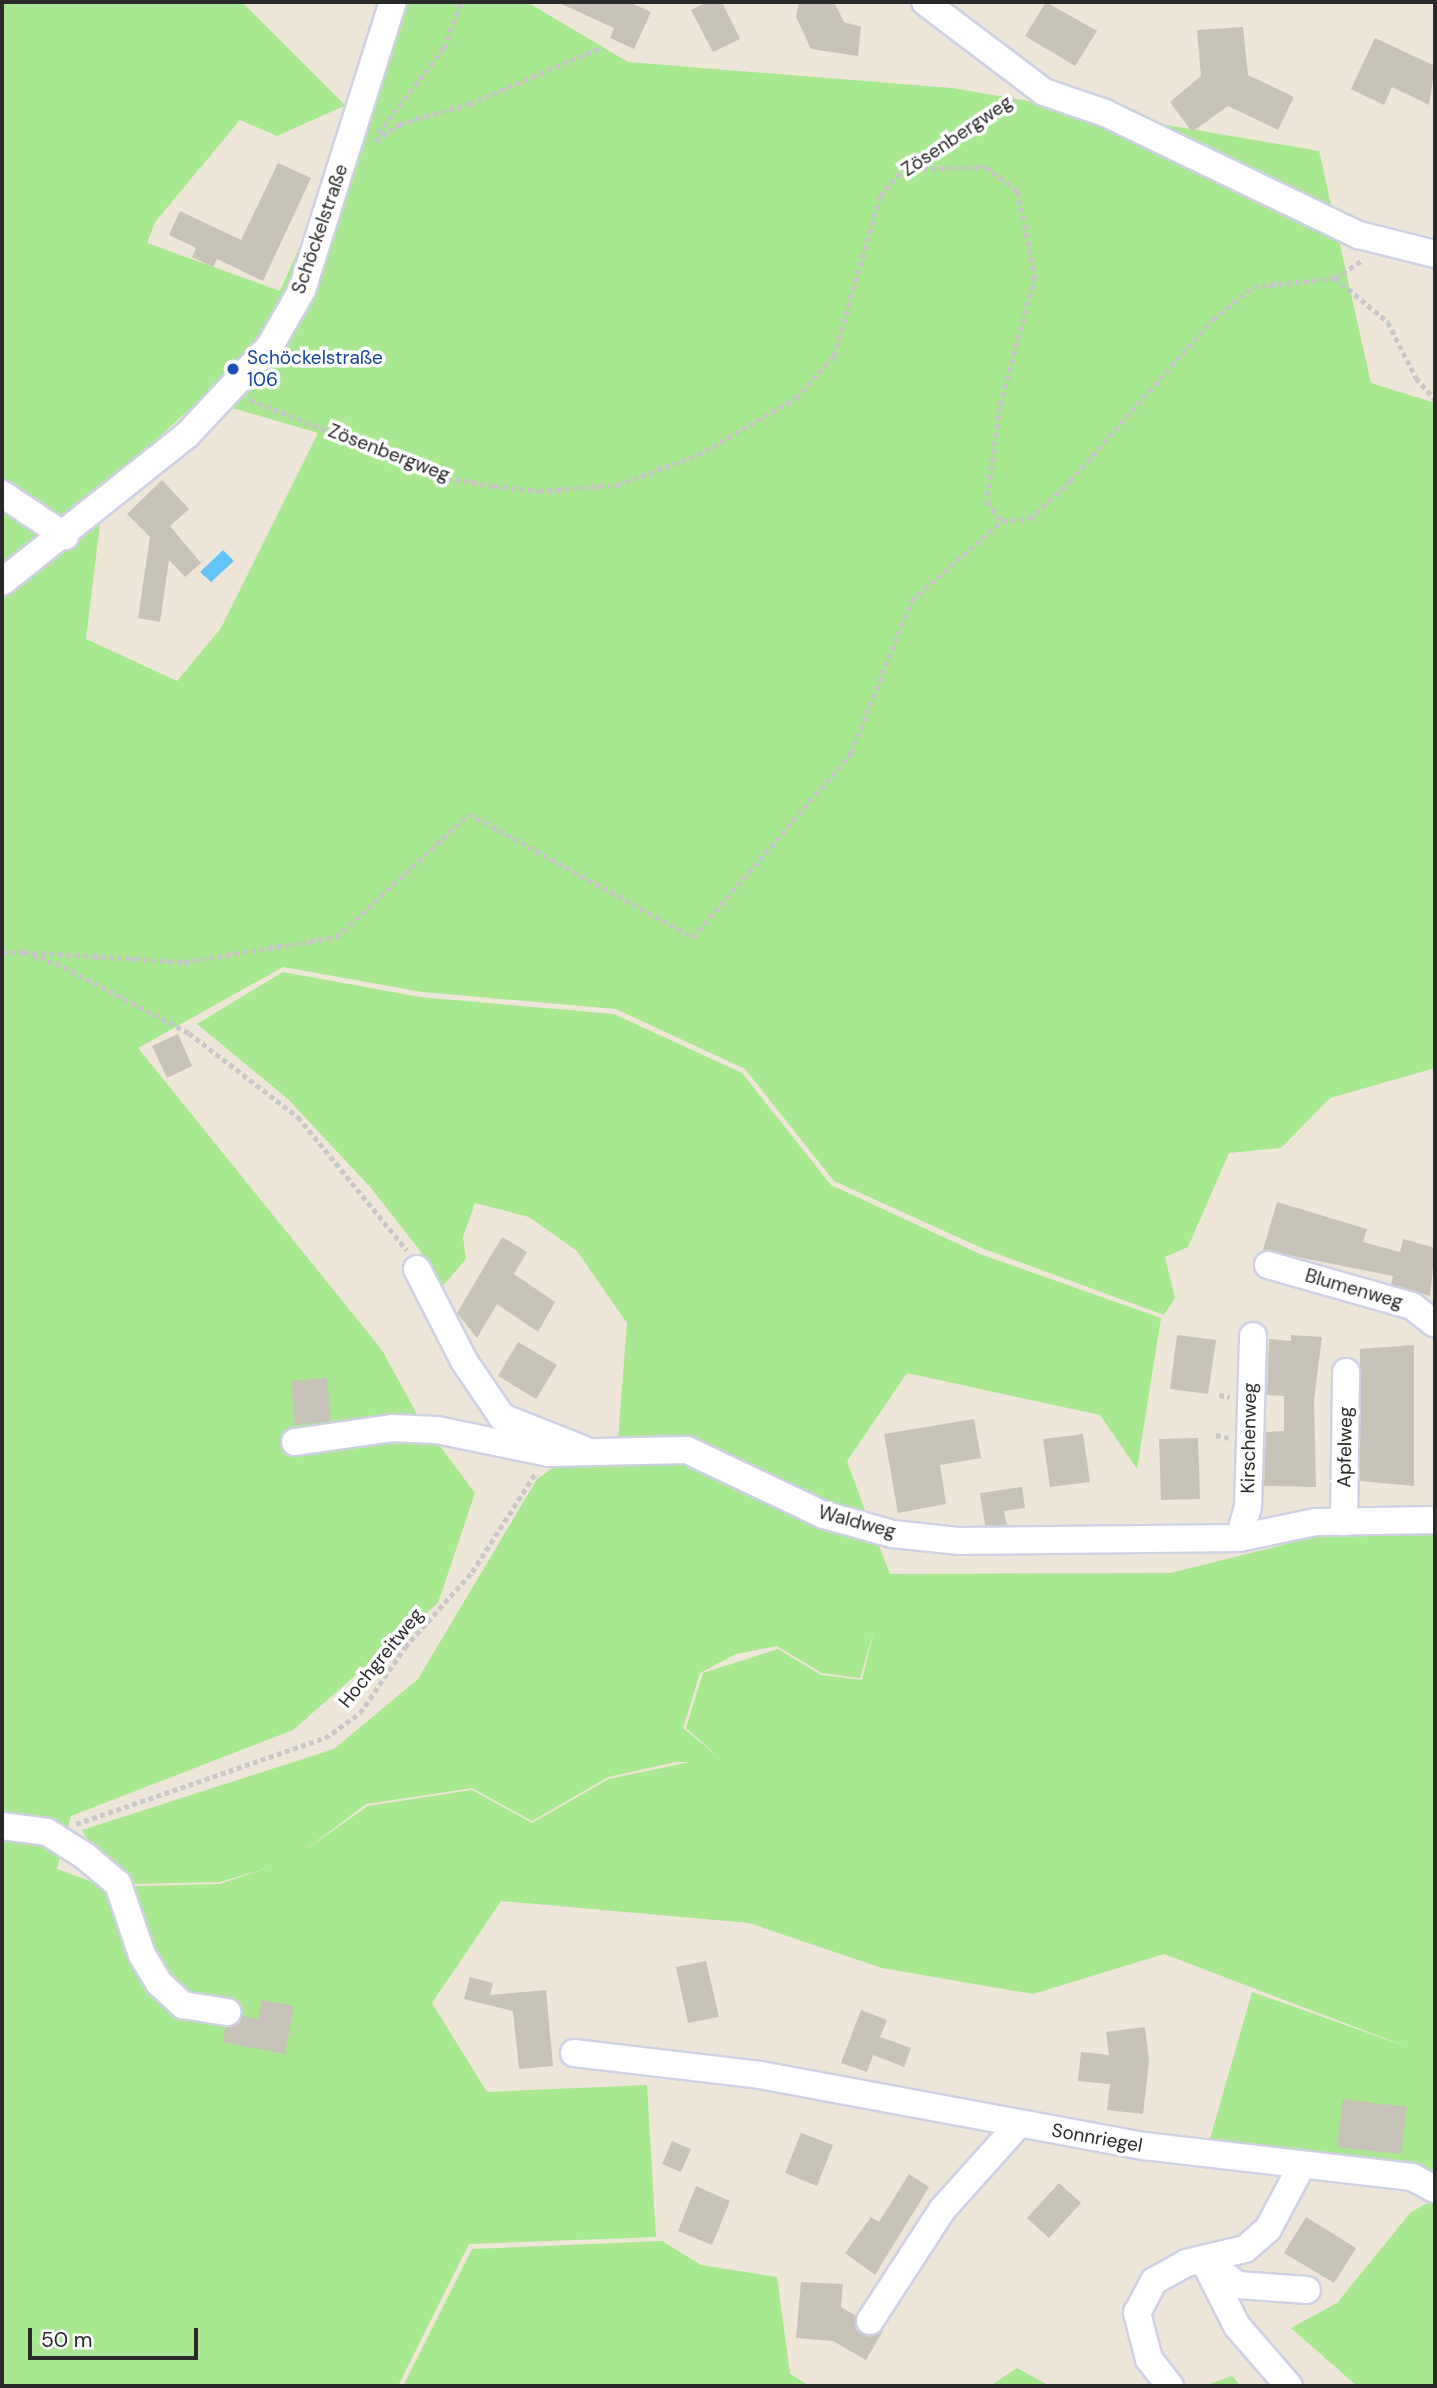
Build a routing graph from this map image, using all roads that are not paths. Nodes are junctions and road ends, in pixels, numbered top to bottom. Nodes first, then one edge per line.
1 (393, 2) edge
2 (926, 2) edge
3 (1435, 254) edge
4 (2, 494) edge
5 (65, 536) junction
6 (2, 582) edge
7 (1268, 1265) dead end
8 (417, 1269) road end
9 (1435, 1324) edge
10 (1253, 1336) dead end
11 (1346, 1372) dead end
12 (295, 1442) dead end
13 (584, 1450) junction
14 (1435, 1520) edge
15 (1344, 1522) junction
16 (1239, 1538) junction
17 (2, 1826) edge
18 (227, 2012) dead end
19 (574, 2053) dead end
20 (1019, 2124) junction
21 (1301, 2167) junction
22 (1435, 2189) edge
23 (1203, 2259) junction
24 (1307, 2290) dead end
25 (870, 2320) dead end
26 (1170, 2386) edge
27 (1289, 2386) edge

1 - 5 street, Schöckelstraße
2 - 3 street, Zösenbergweg
4 - 5 street
5 - 6 street, Schöckelstraße
7 - 9 street, Blumenweg
8 - 13 street
10 - 16 street, Kirschenweg
11 - 15 street, Apfelweg
12 - 13 street, Waldweg
13 - 16 street, Waldweg
14 - 15 street, Waldweg
15 - 16 street, Waldweg
17 - 18 street
19 - 20 street, Sonnriegel
20 - 21 street, Sonnriegel
20 - 25 street
21 - 22 street, Sonnriegel
21 - 23 street
23 - 24 street
23 - 26 street
23 - 27 street

